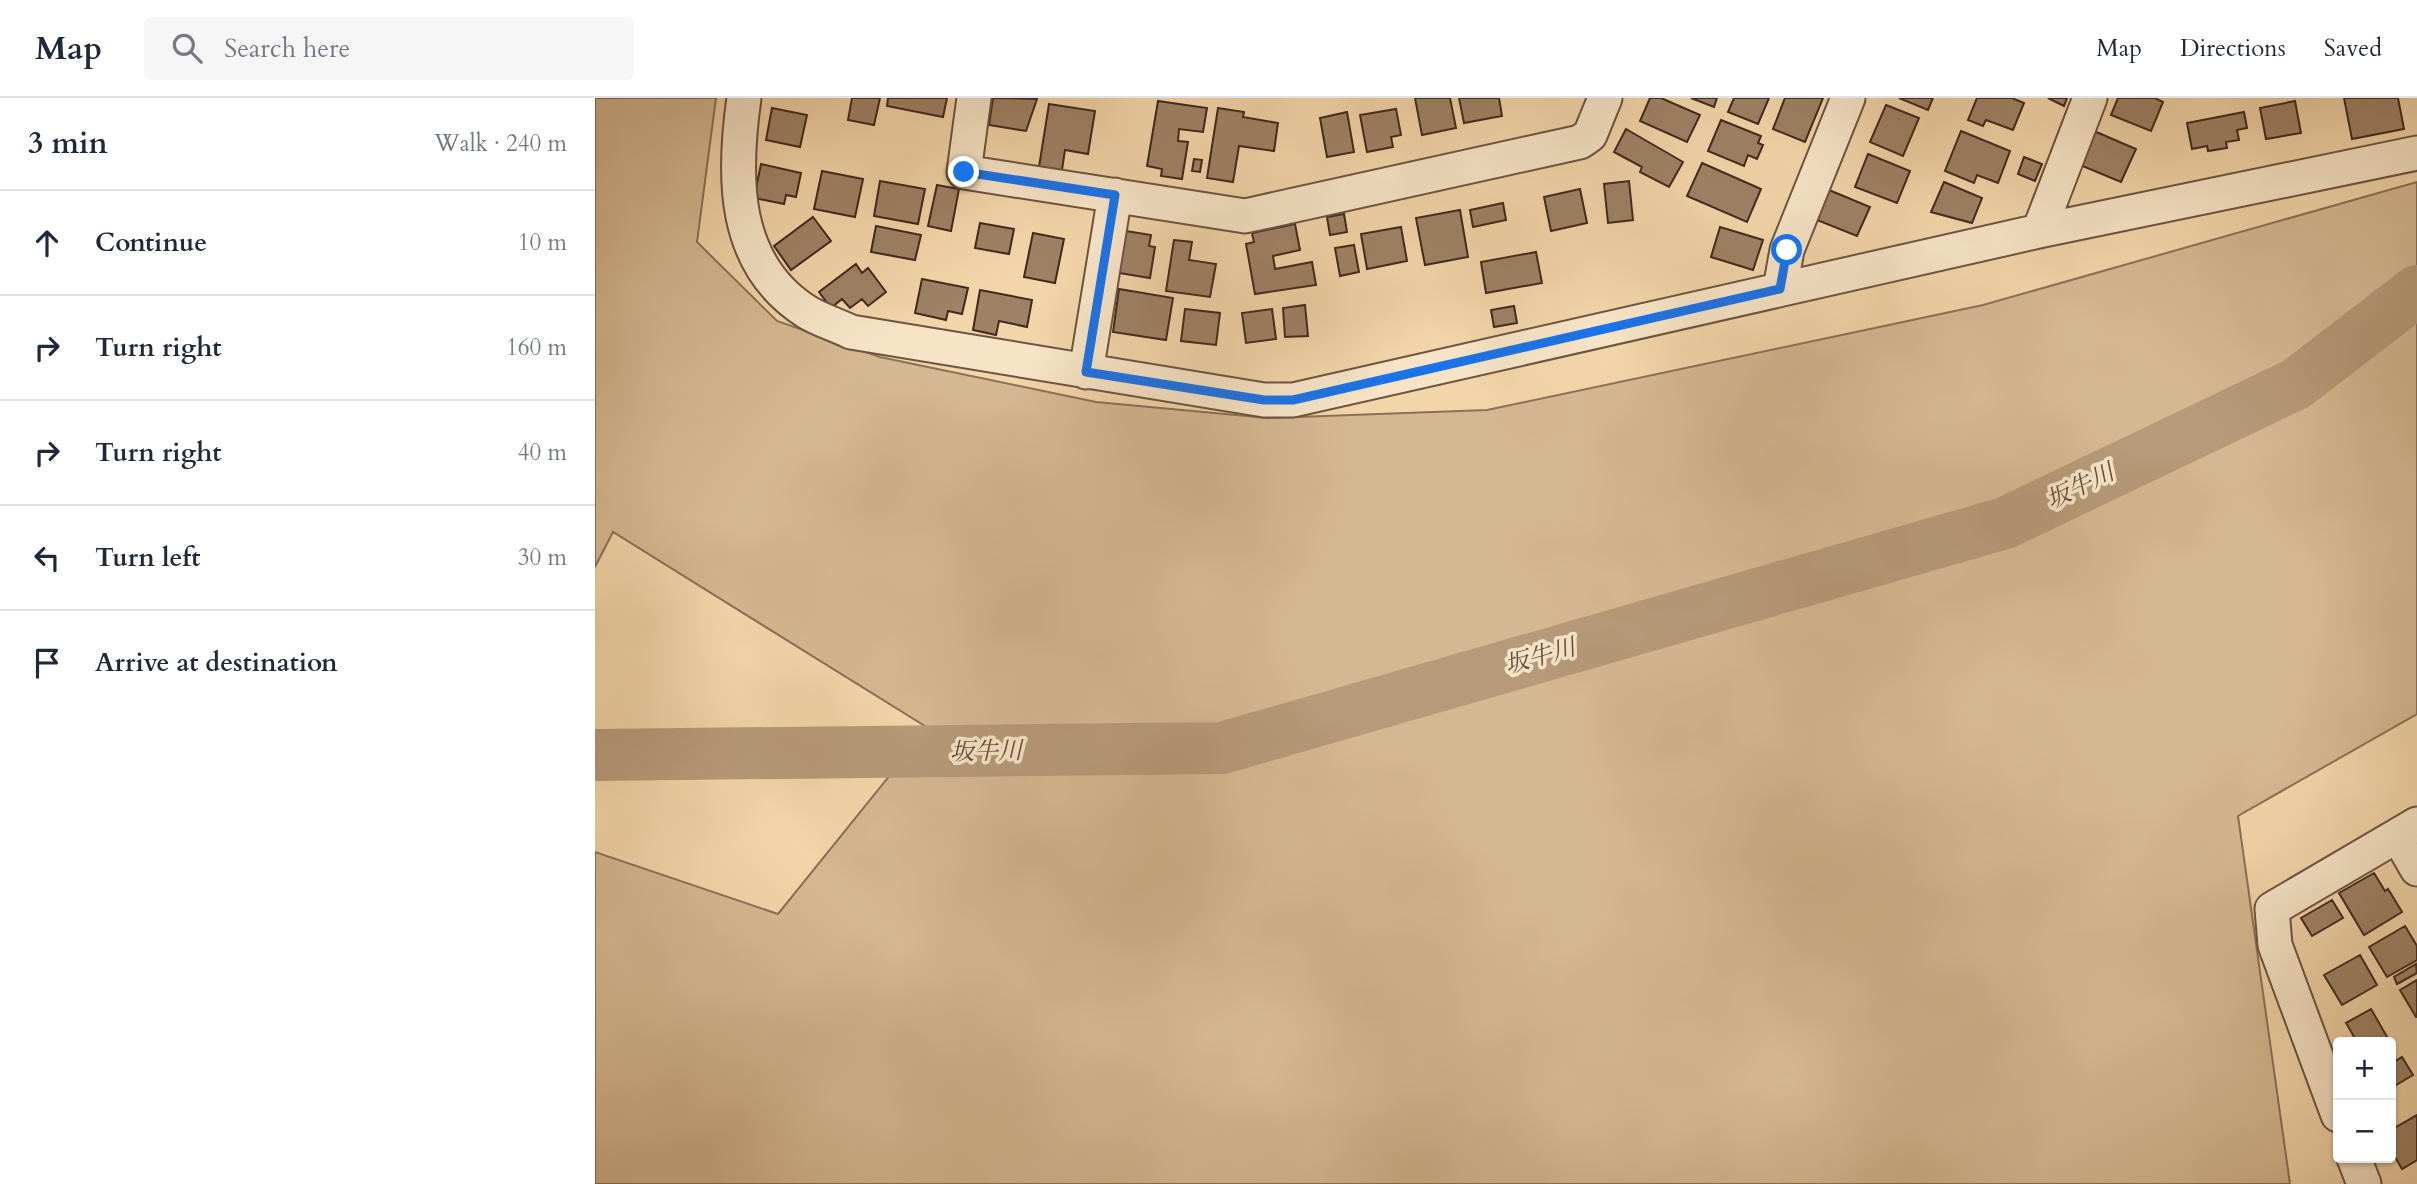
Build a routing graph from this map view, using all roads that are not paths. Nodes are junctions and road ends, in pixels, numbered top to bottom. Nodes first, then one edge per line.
1 (744, 98) edge
2 (974, 98) edge
3 (1605, 98) edge
4 (1848, 98) edge
5 (2090, 98) edge
6 (2417, 153) edge
7 (1115, 195) junction
8 (2039, 230) junction
9 (1780, 289) junction
10 (1086, 372) junction
11 (2407, 830) edge
12 (2417, 869) edge
13 (2333, 1102) edge
14 (2356, 1163) edge
15 (2364, 1184) edge

1 - 10 street
2 - 7 street
3 - 7 street
4 - 9 street
5 - 8 street
6 - 8 street
7 - 10 street
8 - 9 street
9 - 10 street
11 - 12 street
11 - 13 street
14 - 15 street

